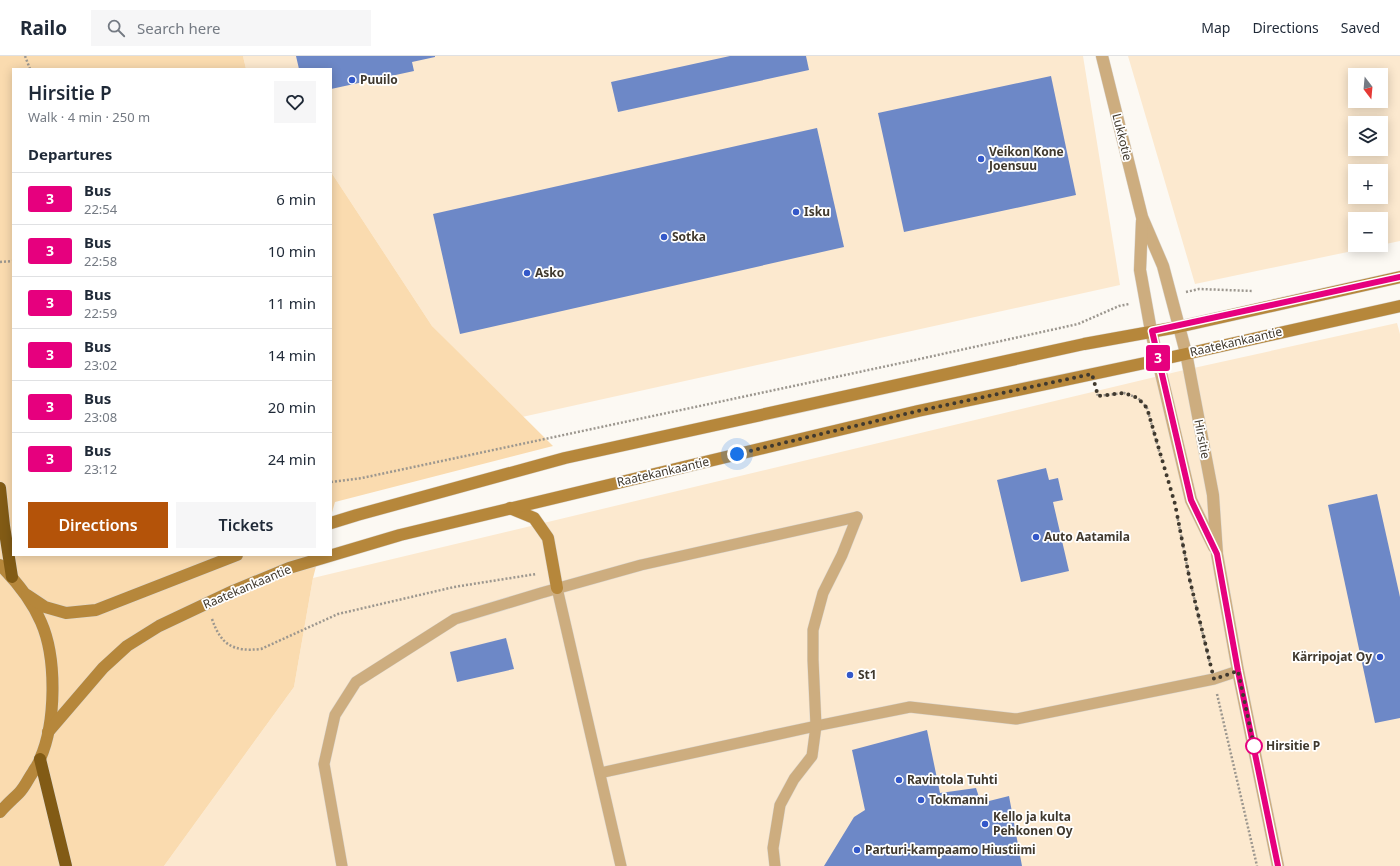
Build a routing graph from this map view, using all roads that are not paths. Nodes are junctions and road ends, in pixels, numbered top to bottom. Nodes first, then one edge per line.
1 (1102, 56) edge
2 (1142, 217) junction
3 (1400, 277) edge
4 (1400, 306) edge
5 (1178, 327) junction
6 (1152, 331) junction
7 (1186, 353) junction
8 (1159, 360) junction
9 (0, 488) edge
10 (510, 508) junction
11 (332, 523) edge
12 (1217, 554) junction
13 (332, 555) edge
14 (233, 556) edge
15 (330, 556) edge
16 (0, 565) edge
17 (12, 577) junction
18 (557, 588) junction
19 (23, 592) junction
20 (1238, 671) junction
21 (816, 726) junction
22 (48, 732) junction
23 (40, 760) junction
24 (600, 773) junction
25 (0, 812) edge
26 (66, 866) edge
27 (342, 866) edge
28 (621, 866) edge
29 (775, 866) edge
30 (1278, 866) edge

1 - 2 street, Lukkotie
2 - 5 street, Hirsitie
2 - 6 street, Hirsitie
3 - 5 main road
4 - 7 main road, Raatekankaantie
5 - 6 main road
5 - 7 street, Hirsitie
6 - 8 street, Hirsitie
6 - 11 main road
7 - 8 main road, Raatekankaantie
7 - 12 street, Hirsitie
8 - 10 main road, Raatekankaantie
8 - 12 street, Hirsitie
9 - 17 highway
10 - 13 main road, Raatekankaantie
10 - 18 main road
12 - 20 street, Hirsitie
14 - 19 main road
15 - 22 main road, Raatekankaantie
16 - 17 main road
17 - 19 main road
18 - 21 lane
18 - 24 lane
18 - 27 lane
19 - 22 main road
20 - 21 lane
20 - 30 street, Hirsitie
21 - 24 lane
21 - 29 lane
22 - 23 main road
23 - 25 main road
23 - 26 highway
24 - 28 lane

